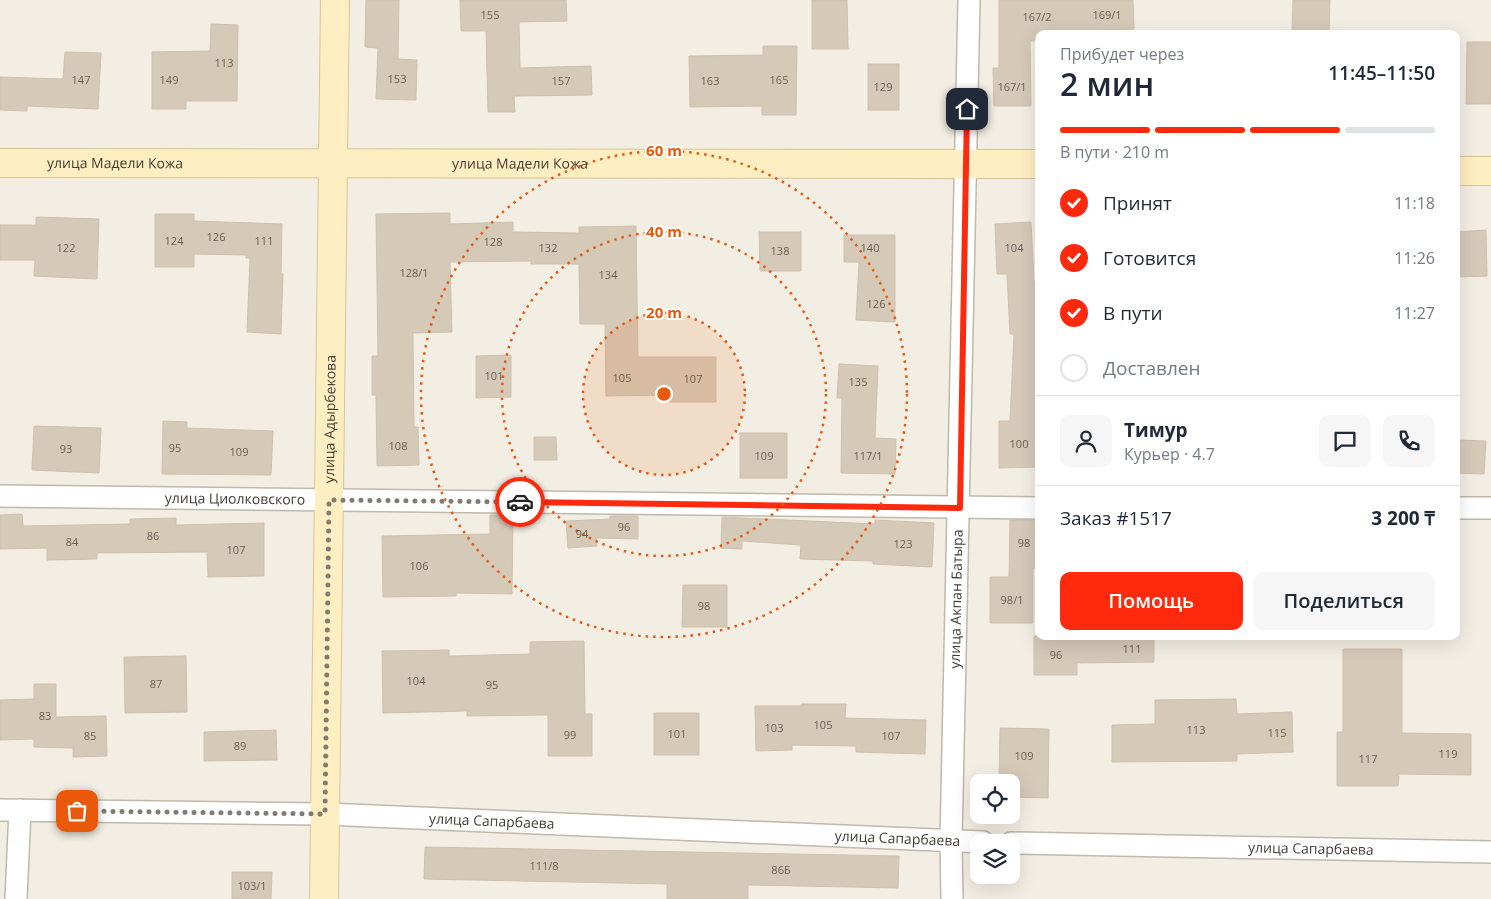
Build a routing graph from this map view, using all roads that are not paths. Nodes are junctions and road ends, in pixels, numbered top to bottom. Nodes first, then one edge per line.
1 (335, 0) edge
2 (969, 0) edge
3 (0, 163) edge
4 (966, 163) junction
5 (1035, 164) edge
6 (333, 165) junction
7 (1460, 171) edge
8 (1491, 171) edge
9 (0, 496) edge
10 (329, 500) junction
11 (960, 508) junction
12 (1035, 508) edge
13 (1460, 508) edge
14 (1491, 508) edge
15 (10, 810) edge
16 (325, 814) junction
17 (951, 842) junction
18 (970, 842) edge
19 (1020, 843) edge
20 (1491, 852) edge
21 (16, 899) edge
22 (324, 899) edge
23 (952, 899) edge

1 - 6 main road, улица Адырбекова
2 - 4 street, улица Акпан Батыра
3 - 6 main road, улица Мадели Кожа
4 - 5 main road, улица Мадели Кожа
4 - 6 main road, улица Мадели Кожа
4 - 11 street, улица Акпан Батыра
6 - 10 main road, улица Адырбекова
7 - 8 main road
9 - 10 street, улица Циолковского
10 - 11 street, улица Циолковского
10 - 16 main road, улица Адырбекова
11 - 12 street, улица Циолковского
11 - 17 street, улица Акпан Батыра
13 - 14 street
15 - 16 street, улица Сапарбаева
15 - 21 street
16 - 17 street, улица Сапарбаева
16 - 22 main road, улица Адырбекова
17 - 18 street, улица Сапарбаева
17 - 23 street, улица Акпан Батыра
19 - 20 street, улица Сапарбаева

